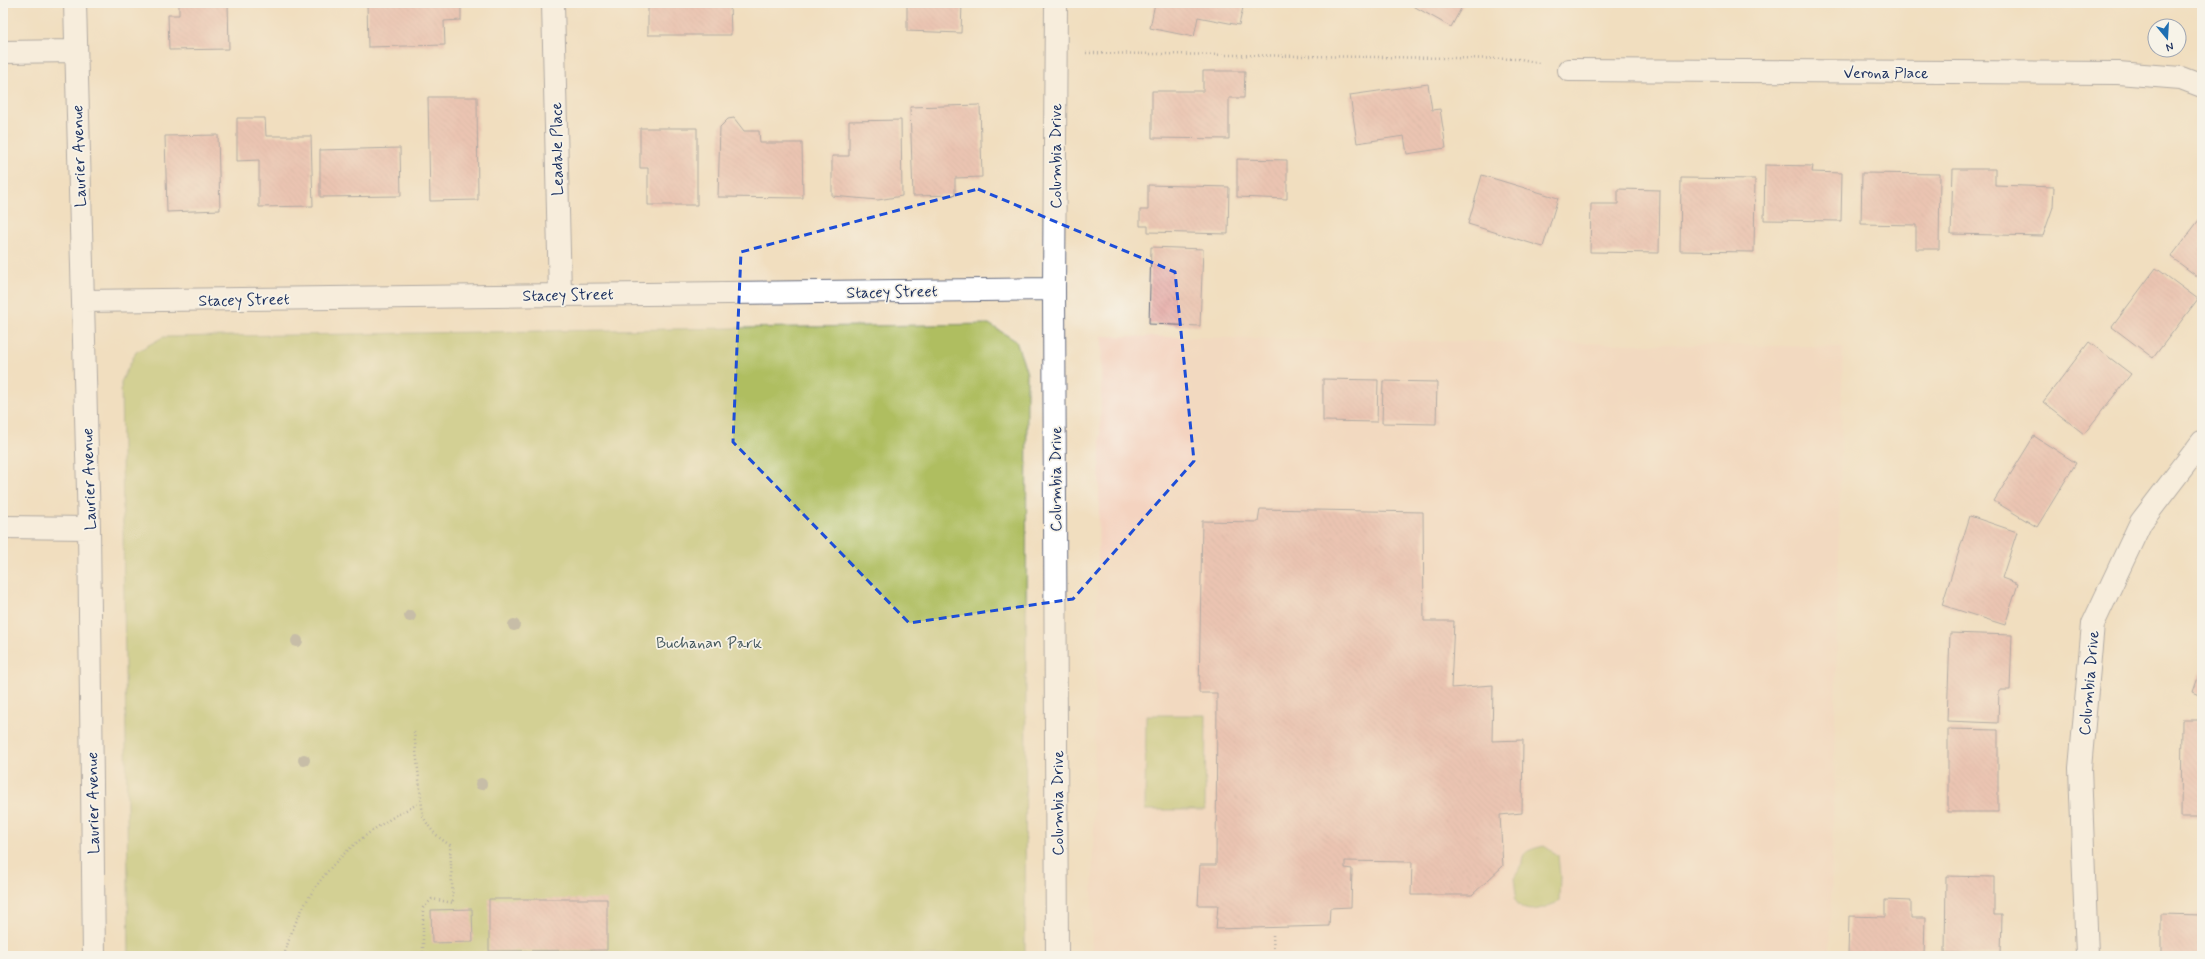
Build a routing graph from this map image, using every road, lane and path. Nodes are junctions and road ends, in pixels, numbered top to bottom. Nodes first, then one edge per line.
1 (74, 3) edge
2 (553, 3) edge
3 (1056, 3) edge
4 (75, 51) junction
5 (3, 52) edge
6 (1056, 53) junction
7 (1569, 70) joint
8 (2202, 86) edge
9 (1054, 289) junction
10 (560, 294) junction
11 (83, 301) junction
12 (2202, 442) edge
13 (3, 527) edge
14 (89, 528) junction
15 (414, 732) dead end
16 (420, 803) junction
17 (1273, 935) dead end
18 (94, 956) edge
19 (284, 956) edge
20 (423, 956) edge
21 (1057, 956) edge
22 (1274, 956) edge
23 (2087, 956) edge

1 - 4 street, Laurier Avenue
2 - 10 street, Leadale Place
3 - 6 street, Columbia Drive
4 - 5 street
4 - 11 street, Laurier Avenue
6 - 7 path
6 - 9 street, Columbia Drive
7 - 8 street, Verona Place
9 - 10 street, Stacey Street
9 - 21 street, Columbia Drive
10 - 11 street, Stacey Street
11 - 14 street, Laurier Avenue
12 - 23 street, Columbia Drive
13 - 14 street
14 - 18 street, Laurier Avenue
15 - 16 path
16 - 19 path
16 - 20 path
17 - 22 path

